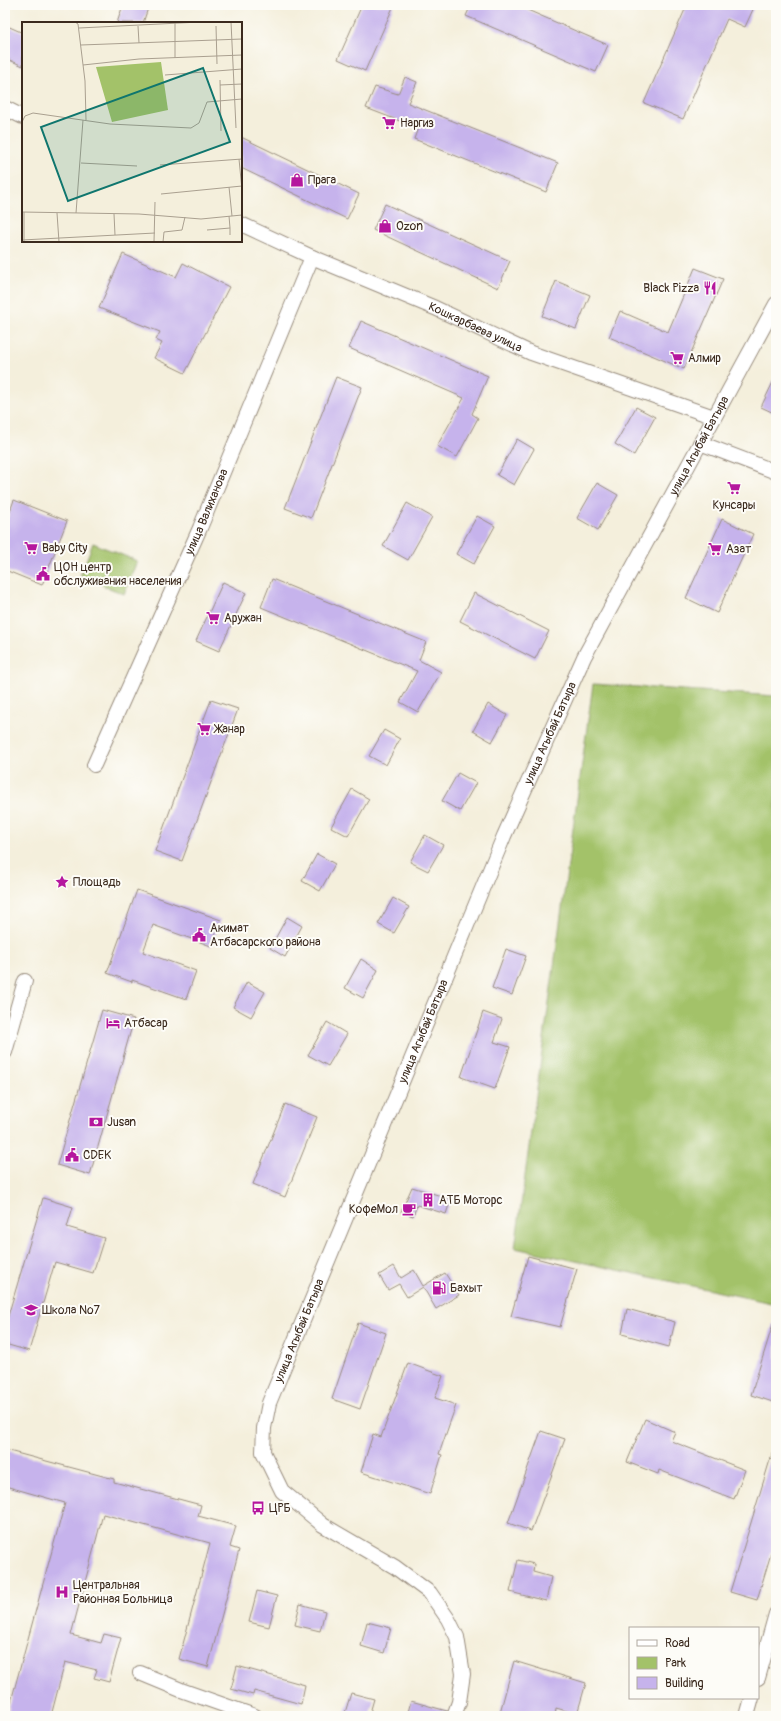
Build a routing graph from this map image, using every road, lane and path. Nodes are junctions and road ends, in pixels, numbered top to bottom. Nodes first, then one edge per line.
1 (5, 108) edge
2 (22, 116) edge
3 (242, 224) edge
4 (312, 257) junction
5 (776, 304) edge
6 (714, 416) junction
7 (700, 443) junction
8 (776, 472) edge
9 (94, 765) dead end
10 (25, 981) dead end
11 (5, 1052) edge
12 (776, 1614) edge
13 (140, 1673) dead end
14 (759, 1674) edge
15 (752, 1699) edge
16 (255, 1716) edge
17 (454, 1716) edge
18 (747, 1716) edge

1 - 2 street
3 - 4 street, Кошкарбаева улица
4 - 6 street, Кошкарбаева улица
4 - 9 street, улица Валиханова
5 - 6 street, улица Агыбай Батыра
6 - 7 street, улица Агыбай Батыра
7 - 8 street
7 - 17 street, улица Агыбай Батыра
10 - 11 street
12 - 14 street
13 - 16 street
15 - 18 street

